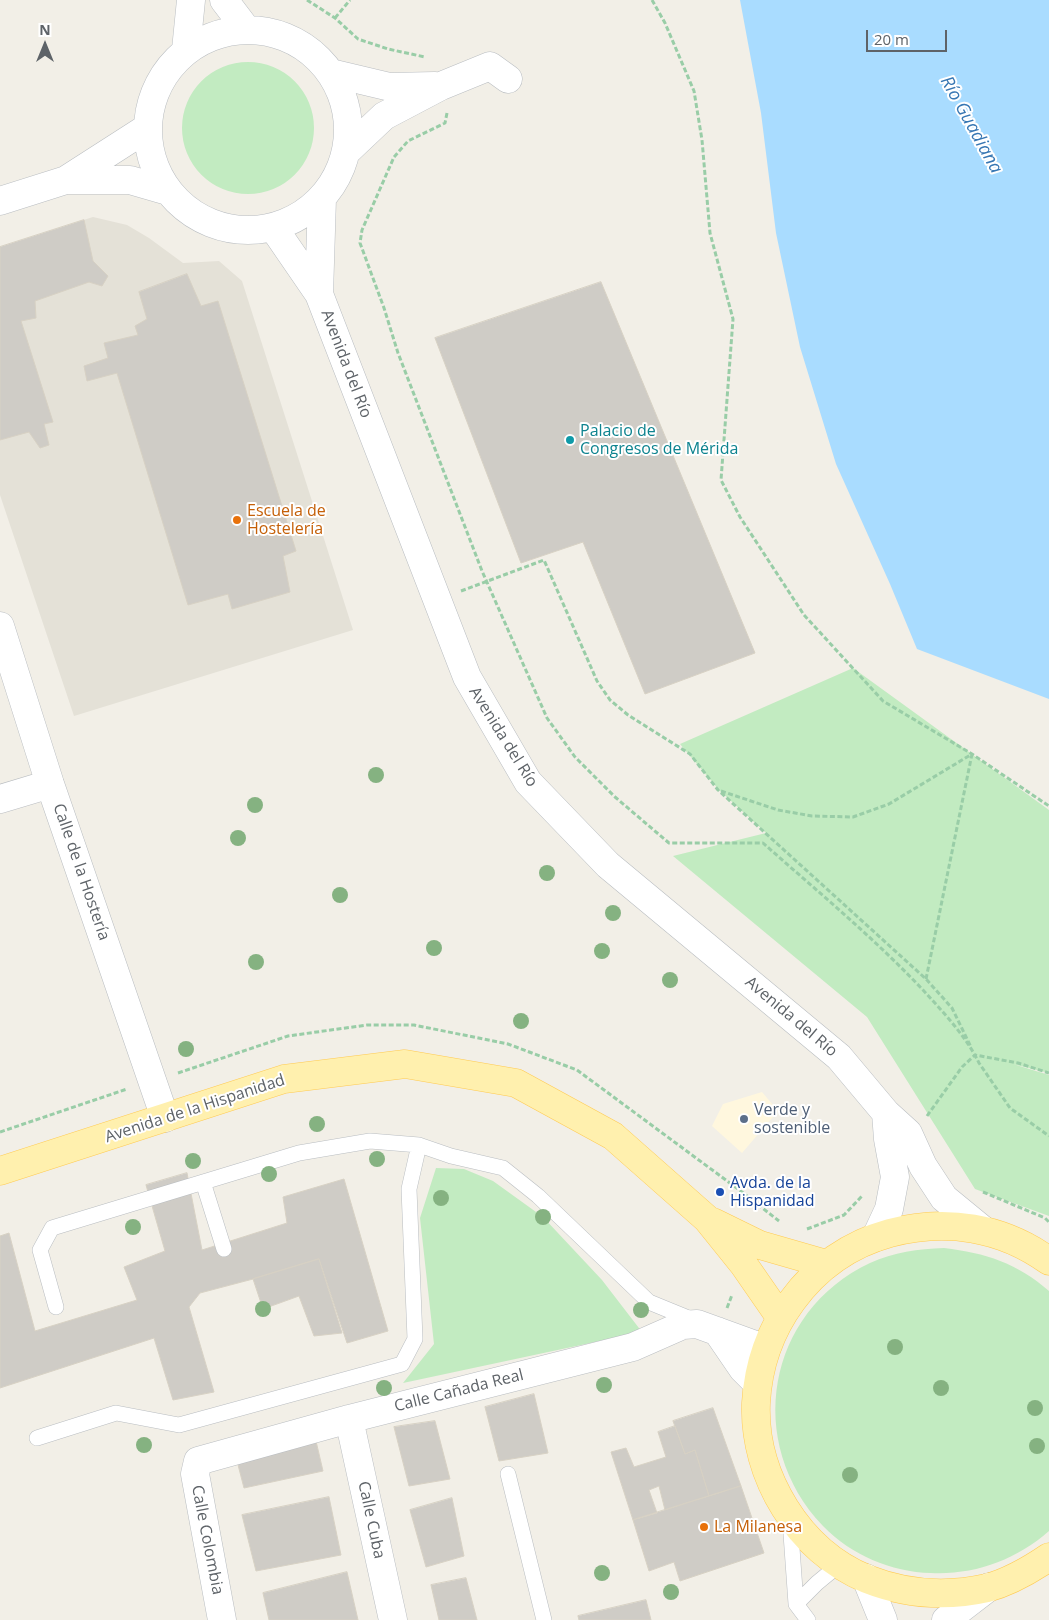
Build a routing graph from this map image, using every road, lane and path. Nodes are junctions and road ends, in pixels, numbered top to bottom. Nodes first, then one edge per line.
1 (191, 0) edge
2 (224, 0) edge
3 (307, 0) edge
4 (350, 0) edge
5 (652, 0) edge
6 (335, 18) junction
7 (246, 29) junction
8 (186, 50) junction
9 (332, 73) junction
10 (508, 79) dead end
11 (441, 86) junction
12 (147, 128) junction
13 (347, 151) junction
14 (66, 180) junction
15 (168, 191) junction
16 (322, 198) junction
17 (0, 201) edge
18 (272, 227) junction
19 (319, 294) junction
20 (487, 582) junction
21 (437, 600) junction
22 (0, 626) edge
23 (972, 754) junction
24 (50, 784) junction
25 (718, 790) junction
26 (0, 799) edge
27 (1049, 806) edge
28 (926, 979) junction
29 (508, 1044) dead end
30 (975, 1054) junction
31 (1049, 1072) edge
32 (886, 1113) junction
33 (165, 1118) junction
34 (928, 1124) dead end
35 (1049, 1136) edge
36 (419, 1145) junction
37 (0, 1171) edge
38 (895, 1177) junction
39 (203, 1182) junction
40 (975, 1189) dead end
41 (707, 1219) junction
42 (781, 1222) dead end
43 (1049, 1222) edge
44 (983, 1230) junction
45 (803, 1231) dead end
46 (876, 1237) junction
47 (224, 1249) dead end
48 (1049, 1261) edge
49 (826, 1264) junction
50 (56, 1307) dead end
51 (780, 1317) junction
52 (718, 1331) junction
53 (766, 1349) junction
54 (758, 1383) junction
55 (349, 1419) junction
56 (37, 1438) dead end
57 (198, 1461) joint
58 (508, 1474) dead end
59 (789, 1516) junction
60 (1049, 1557) edge
61 (840, 1564) junction
62 (866, 1578) junction
63 (989, 1587) junction
64 (796, 1604) junction
65 (222, 1620) edge
66 (393, 1620) edge
67 (544, 1620) edge
68 (808, 1620) edge
69 (883, 1620) edge
70 (946, 1620) edge

1 - 8 street
2 - 7 street
3 - 6 path
4 - 6 path
5 - 23 path
6 - 11 path
7 - 8 street
7 - 9 street
8 - 12 street
9 - 11 street
9 - 13 street
10 - 11 street
11 - 13 street
11 - 20 path
12 - 14 street
12 - 15 street
13 - 16 street
14 - 15 street
14 - 17 street
15 - 18 street
16 - 18 street
16 - 19 street, Avenida del Río
18 - 19 street, Avenida del Río
19 - 21 street, Avenida del Río
20 - 21 path
20 - 25 path
20 - 30 path
21 - 32 street, Avenida del Río
22 - 24 street, Calle de la Hostería
23 - 25 path
23 - 27 path
23 - 28 path
24 - 26 street
24 - 33 street, Calle de la Hostería
25 - 28 path
28 - 30 path
29 - 42 path
30 - 31 path
30 - 34 path
30 - 35 path
32 - 38 street
32 - 44 street, Avenida del Río
33 - 37 main road, Avenida de la Hispanidad
33 - 41 main road, Avenida de la Hispanidad
36 - 39 lane
36 - 52 lane
36 - 56 lane
38 - 45 path
38 - 46 street
39 - 47 lane
39 - 50 lane
40 - 43 path
41 - 49 main road, Avenida de la Hispanidad
41 - 51 main road, Avenida de la Hispanidad
44 - 46 main road
44 - 48 main road
46 - 49 main road
49 - 51 main road
51 - 53 main road
52 - 53 street, Calle Cañada Real
52 - 54 street
52 - 55 street, Calle Cañada Real
53 - 54 main road
54 - 59 main road
55 - 57 street, Calle Cañada Real
55 - 66 street, Calle Cuba
57 - 65 street, Calle Colombia
58 - 67 lane
59 - 61 main road
59 - 64 lane
60 - 63 main road
61 - 62 main road
61 - 64 lane
62 - 63 main road
62 - 69 street
63 - 70 street
64 - 68 lane

